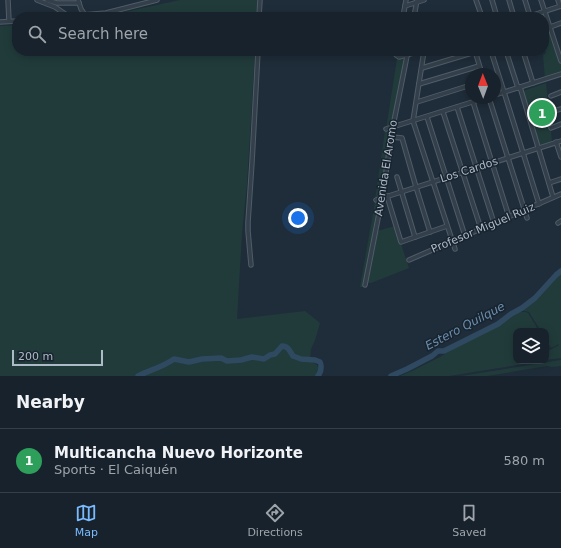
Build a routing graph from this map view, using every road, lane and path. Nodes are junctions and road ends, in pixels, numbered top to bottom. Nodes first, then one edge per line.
1 (8, 0) edge
2 (37, 0) edge
3 (47, 0) edge
4 (157, 0) edge
5 (260, 0) edge
6 (406, 0) edge
7 (424, 0) edge
8 (476, 0) edge
9 (492, 0) edge
10 (509, 0) edge
11 (525, 0) edge
12 (541, 0) edge
13 (558, 0) edge
14 (54, 1) edge
15 (417, 1) edge
16 (78, 2) edge
17 (405, 6) junction
18 (561, 6) edge
19 (545, 11) joint
20 (63, 12) edge
21 (83, 12) edge
22 (110, 12) edge
23 (259, 12) edge
24 (404, 12) edge
25 (415, 12) edge
26 (480, 12) edge
27 (496, 12) edge
28 (513, 12) edge
29 (528, 12) edge
30 (9, 21) joint
31 (0, 22) edge
32 (561, 23) edge
33 (549, 24) edge
34 (550, 27) junction
35 (258, 56) edge
36 (407, 56) edge
37 (423, 56) edge
38 (459, 56) edge
39 (476, 56) edge
40 (493, 56) edge
41 (508, 56) edge
42 (525, 56) edge
43 (561, 61) edge
44 (479, 66) joint
45 (422, 68) junction
46 (561, 74) edge
47 (533, 83) junction
48 (419, 84) junction
49 (465, 87) edge
50 (519, 88) junction
51 (504, 92) junction
52 (561, 92) edge
53 (501, 93) edge
54 (551, 96) dead end
55 (417, 102) junction
56 (467, 104) edge
57 (474, 104) edge
58 (491, 104) edge
59 (457, 107) junction
60 (561, 109) edge
61 (443, 112) junction
62 (550, 112) dead end
63 (427, 117) junction
64 (413, 121) junction
65 (561, 124) edge
66 (393, 126) junction
67 (552, 128) dead end
68 (386, 129) dead end
69 (392, 137) junction
70 (561, 141) edge
71 (556, 142) junction
72 (538, 148) junction
73 (523, 153) junction
74 (561, 157) edge
75 (508, 158) junction
76 (492, 163) junction
77 (477, 168) junction
78 (463, 172) junction
79 (397, 177) dead end
80 (447, 177) junction
81 (561, 179) edge
82 (433, 182) junction
83 (549, 183) junction
84 (416, 187) junction
85 (401, 192) junction
86 (387, 196) junction
87 (557, 196) edge
88 (382, 198) junction
89 (376, 200) dead end
90 (539, 204) junction
91 (524, 210) junction
92 (510, 217) junction
93 (527, 218) dead end
94 (494, 223) junction
95 (447, 226) junction
96 (481, 229) junction
97 (430, 232) junction
98 (465, 236) junction
99 (415, 237) junction
100 (452, 241) junction
101 (455, 249) dead end
102 (409, 260) dead end
103 (251, 265) dead end
104 (365, 285) dead end

1 - 30 street
2 - 20 street
3 - 14 street
4 - 22 street
5 - 23 street
6 - 17 street
7 - 15 street
8 - 26 street
9 - 27 street
10 - 28 street
11 - 29 street
12 - 19 street
13 - 18 street
14 - 16 street
15 - 17 street
15 - 25 street
16 - 21 street
17 - 24 street
18 - 19 street
30 - 31 street
32 - 34 street
33 - 34 street
34 - 43 street
35 - 103 street
36 - 66 street, Avenida El Aromo
37 - 45 street
38 - 45 street
39 - 44 street
40 - 51 street
41 - 50 street
42 - 47 street
44 - 48 street
45 - 48 street
46 - 47 street
47 - 50 street
48 - 55 street
49 - 55 street
50 - 51 street
50 - 72 street
51 - 53 street
51 - 73 street
52 - 54 street
55 - 64 street
56 - 59 street
57 - 76 street
58 - 75 street
59 - 61 street
59 - 77 street
60 - 62 street
61 - 63 street
61 - 78 street
63 - 64 street
63 - 80 street
64 - 66 street
64 - 82 street
65 - 67 street
66 - 68 street
66 - 69 street, Avenida El Aromo
69 - 84 street
69 - 88 street, Avenida El Aromo
70 - 71 street, Los Cardos
71 - 72 street, Los Cardos
71 - 74 street
72 - 73 street, Los Cardos
72 - 83 street
73 - 75 street, Los Cardos
73 - 90 street
75 - 76 street, Los Cardos
75 - 91 street
76 - 77 street, Los Cardos
76 - 92 street
77 - 78 street, Los Cardos
77 - 94 street
78 - 80 street, Los Cardos
78 - 96 street
79 - 85 street
80 - 82 street, Los Cardos
80 - 98 street
81 - 83 street
82 - 84 street, Los Cardos
82 - 95 street
83 - 87 street
84 - 85 street, Los Cardos
84 - 97 street
85 - 86 street, Los Cardos
85 - 99 street
86 - 88 street, Los Cardos
86 - 99 street
87 - 90 street, Profesor Miguel Ruiz
88 - 89 street, Los Cardos
88 - 104 street, Avenida El Aromo
90 - 91 street, Profesor Miguel Ruiz
91 - 92 street, Profesor Miguel Ruiz
91 - 93 street
92 - 94 street, Profesor Miguel Ruiz
94 - 96 street, Profesor Miguel Ruiz
95 - 97 street
95 - 100 street
96 - 98 street, Profesor Miguel Ruiz
97 - 99 street
98 - 100 street, Profesor Miguel Ruiz
100 - 101 street
100 - 102 street, Profesor Miguel Ruiz

